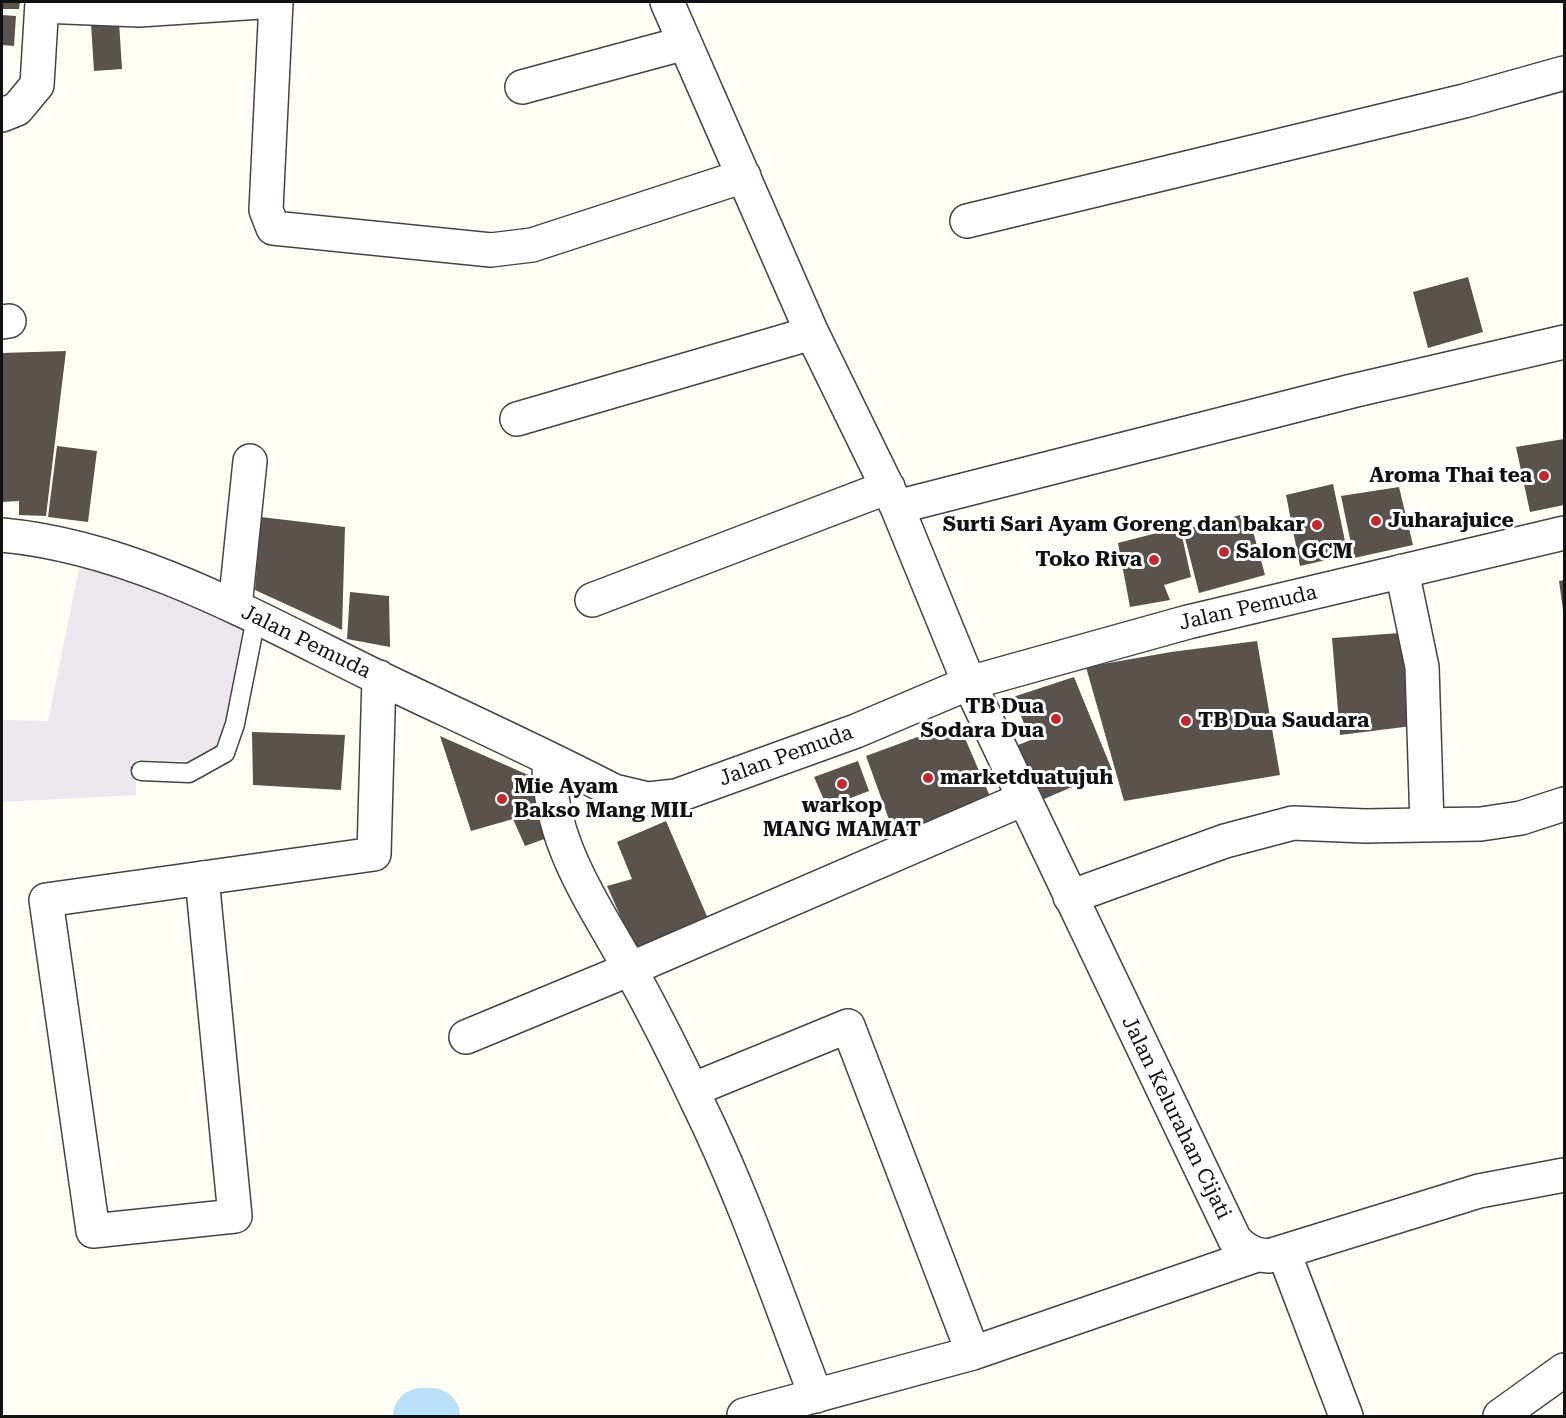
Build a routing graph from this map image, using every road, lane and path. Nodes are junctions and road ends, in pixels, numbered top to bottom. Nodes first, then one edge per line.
1 (261, 2) edge
2 (276, 2) edge
3 (667, 2) edge
4 (42, 4) edge
5 (685, 43) junction
6 (1564, 73) edge
7 (522, 87) dead end
8 (2, 115) edge
9 (744, 176) junction
10 (967, 221) dead end
11 (812, 333) junction
12 (1564, 342) edge
13 (517, 419) dead end
14 (250, 461) dead end
15 (892, 497) junction
16 (1564, 533) edge
17 (2, 535) edge
18 (1402, 571) junction
19 (592, 600) dead end
20 (245, 612) junction
21 (379, 678) junction
22 (969, 683) junction
23 (549, 759) junction
24 (141, 771) dead end
25 (1023, 799) junction
26 (1564, 804) edge
27 (1426, 825) junction
28 (202, 878) junction
29 (1070, 897) junction
30 (630, 969) junction
31 (466, 1037) dead end
32 (692, 1090) junction
33 (1564, 1175) edge
34 (1270, 1254) junction
35 (973, 1353) junction
36 (1564, 1370) edge
37 (816, 1396) junction
38 (744, 1415) edge
39 (1346, 1416) edge
40 (1500, 1416) edge

1 - 4 street
2 - 9 street
3 - 5 street, Jalan Kelurahan Cijati
4 - 8 street
5 - 7 street
5 - 9 street, Jalan Kelurahan Cijati
6 - 10 street
9 - 11 street, Jalan Kelurahan Cijati
11 - 13 street
11 - 15 street, Jalan Kelurahan Cijati
12 - 15 street
14 - 20 street
15 - 19 street
15 - 22 street, Jalan Kelurahan Cijati
16 - 18 street, Jalan Pemuda
17 - 20 street, Jalan Pemuda
18 - 22 street, Jalan Pemuda
18 - 27 street
20 - 21 street, Jalan Pemuda
20 - 24 lane
21 - 23 street, Jalan Pemuda
21 - 28 street
22 - 23 street, Jalan Pemuda
22 - 25 street, Jalan Kelurahan Cijati
23 - 30 street
25 - 29 street, Jalan Kelurahan Cijati
25 - 30 street
26 - 27 street
27 - 29 street
28 - 28 street
29 - 34 street, Jalan Kelurahan Cijati
30 - 31 street
30 - 32 street
32 - 35 street
32 - 37 street
33 - 34 street
34 - 35 street
34 - 39 street
35 - 37 street
36 - 40 street
37 - 38 street

